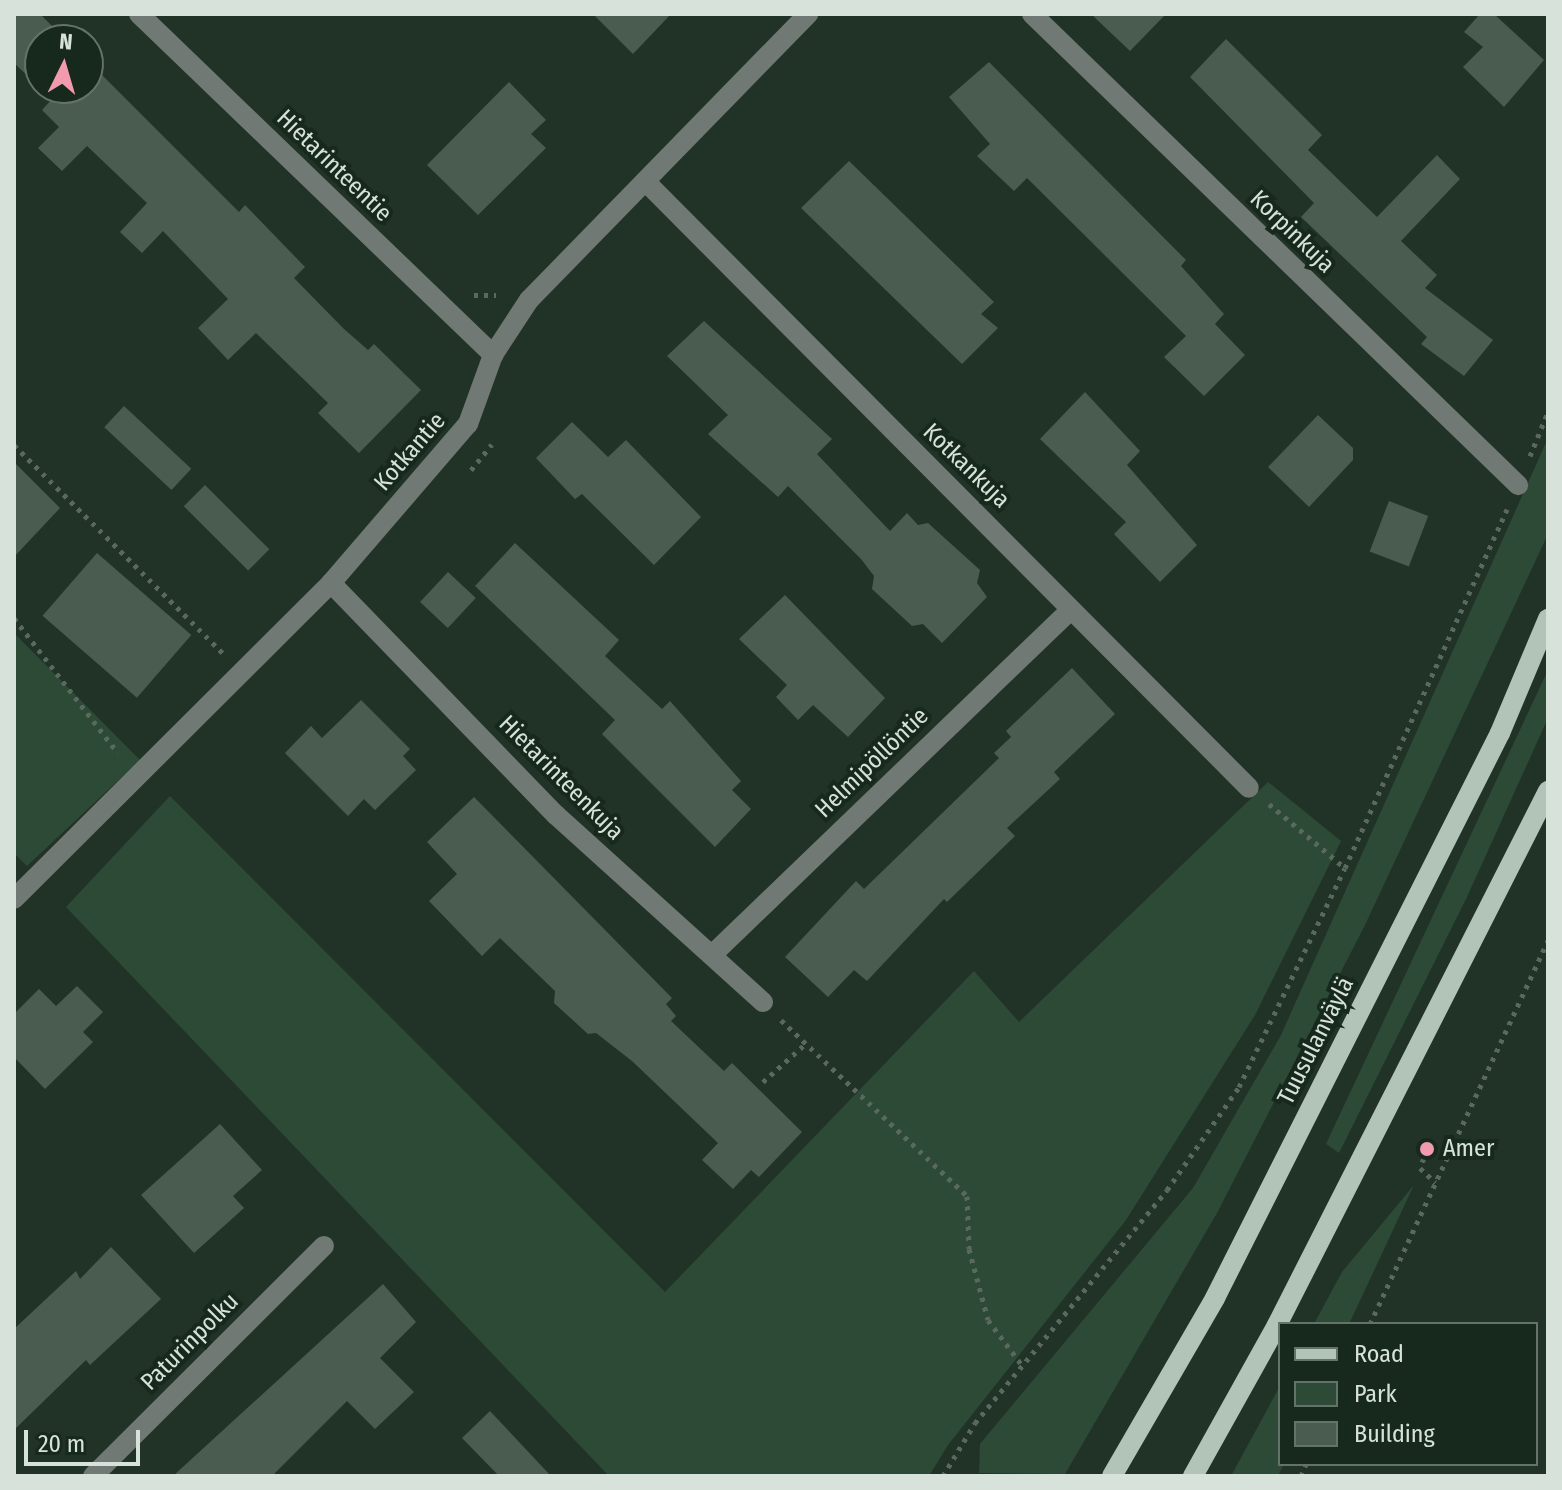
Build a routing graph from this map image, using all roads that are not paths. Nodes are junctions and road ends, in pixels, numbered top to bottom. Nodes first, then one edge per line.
1 (139, 14) edge
2 (808, 14) edge
3 (1032, 14) edge
4 (647, 183) junction
5 (493, 355) junction
6 (1518, 485) road end
7 (331, 583) junction
8 (1069, 611) junction
9 (1548, 619) edge
10 (1249, 788) road end
11 (1548, 791) edge
12 (14, 899) edge
13 (713, 954) junction
14 (763, 1002) road end
15 (324, 1246) dead end
16 (1279, 1322) edge
17 (1278, 1323) edge
18 (93, 1476) edge
19 (1112, 1476) edge
20 (1193, 1476) edge

1 - 5 street, Hietarinteentie
2 - 4 street, Kotkantie
3 - 6 street, Korpinkuja
4 - 5 street, Kotkantie
4 - 8 street, Kotkankuja
5 - 7 street, Kotkantie
7 - 12 street, Kotkantie
7 - 13 street, Hietarinteenkuja
8 - 10 street, Kotkankuja
8 - 13 street, Helmipöllöntie
9 - 19 main road, Tuusulanväylä
11 - 16 main road
13 - 14 street, Hietarinteenkuja
15 - 18 street, Paturinpolku
17 - 20 main road

